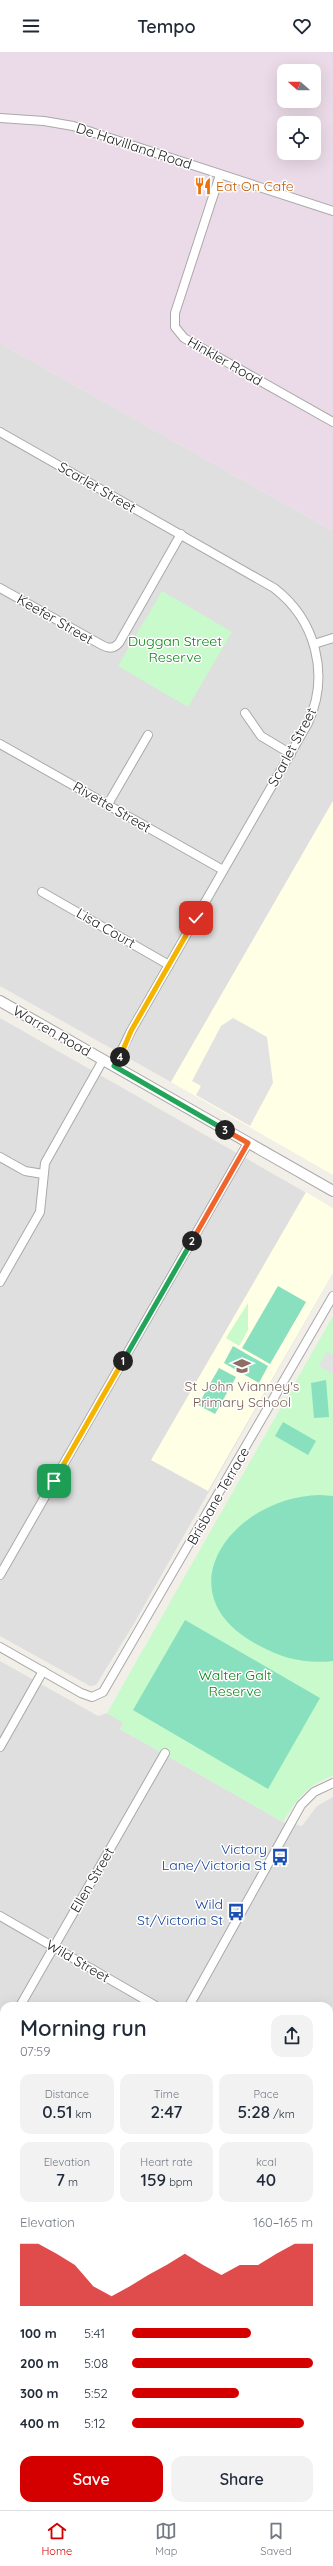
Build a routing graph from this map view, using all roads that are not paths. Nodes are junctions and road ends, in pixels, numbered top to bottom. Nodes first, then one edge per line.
1 (0, 118) edge
2 (220, 175) junction
3 (333, 212) edge
4 (333, 422) edge
5 (0, 432) edge
6 (181, 534) junction
7 (0, 588) edge
8 (333, 638) edge
9 (314, 644) junction
10 (245, 713) dead end
11 (148, 735) dead end
12 (0, 744) edge
13 (291, 754) junction
14 (108, 804) junction
15 (224, 870) junction
16 (42, 892) dead end
17 (169, 965) junction
18 (0, 1002) edge
19 (109, 1063) junction
20 (248, 1143) junction
21 (0, 1157) edge
22 (43, 1174) junction
23 (333, 1191) edge
24 (0, 1282) edge
25 (333, 1296) edge
26 (0, 1575) edge
27 (0, 1647) edge
28 (43, 1671) junction
29 (0, 1748) edge
30 (165, 1753) dead end
31 (333, 1782) edge
32 (0, 1916) edge
33 (54, 1947) junction
34 (22, 2002) edge
35 (149, 2002) edge
36 (191, 2002) edge

1 - 2 street, De Havilland Road
2 - 3 street, De Havilland Road
2 - 4 street, Hinkler Road
5 - 6 street, Scarlet Street
6 - 7 street, Keefer Street
6 - 9 street, Scarlet Street
8 - 9 street
9 - 13 street, Scarlet Street
10 - 13 street
11 - 14 street
12 - 14 street, Rivette Street
13 - 15 street, Scarlet Street
14 - 15 street, Rivette Street
15 - 17 street, Scarlet Street
16 - 17 street, Lisa Court
17 - 19 street, Scarlet Street
18 - 19 street, Warren Road
19 - 20 street, Warren Road
19 - 22 street, Scarlet Street
20 - 23 street, Warren Road
20 - 26 street
21 - 22 street
22 - 24 street, Scarlet Street
25 - 28 street, Brisbane Terrace
27 - 28 street
28 - 29 street
30 - 33 street, Ellen Street
31 - 36 street
32 - 33 street, Wild Street
33 - 34 street, Ellen Street
33 - 35 street, Wild Street

